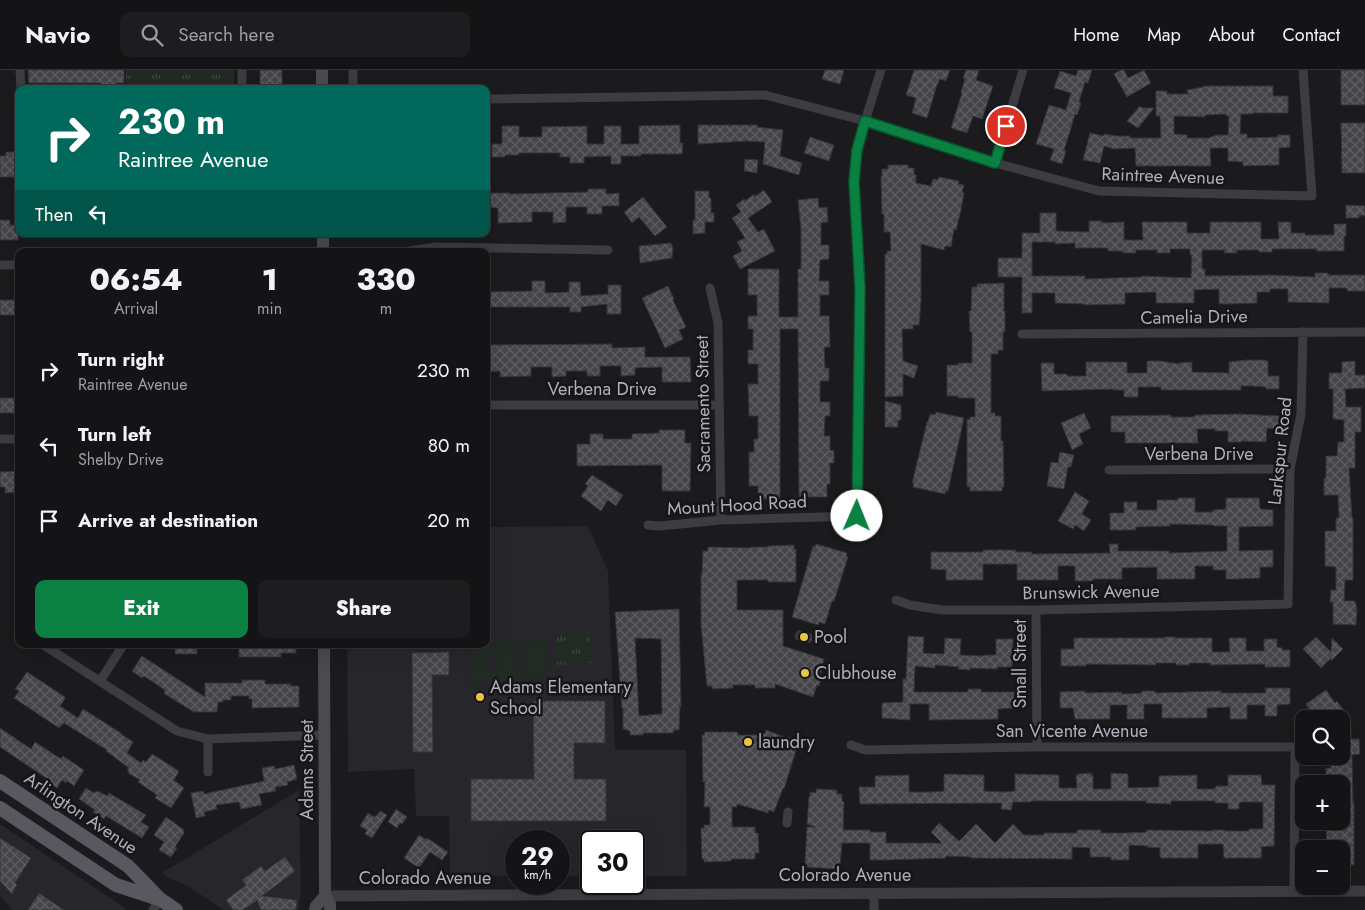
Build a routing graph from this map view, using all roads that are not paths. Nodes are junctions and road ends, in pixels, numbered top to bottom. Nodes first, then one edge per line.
1 (20, 70) edge
2 (242, 70) edge
3 (322, 70) edge
4 (353, 70) edge
5 (881, 70) edge
6 (1023, 70) edge
7 (1304, 70) edge
8 (21, 85) edge
9 (242, 85) edge
10 (322, 85) edge
11 (353, 85) edge
12 (490, 99) edge
13 (865, 121) junction
14 (995, 163) junction
15 (429, 248) edge
16 (608, 250) dead end
17 (0, 265) edge
18 (15, 265) edge
19 (710, 288) dead end
20 (1303, 332) junction
21 (1365, 332) edge
22 (1022, 334) dead end
23 (490, 405) edge
24 (719, 405) junction
25 (0, 439) edge
26 (15, 439) edge
27 (1290, 469) junction
28 (1109, 470) dead end
29 (721, 520) junction
30 (648, 525) dead end
31 (896, 600) dead end
32 (1288, 604) joint
33 (1036, 610) junction
34 (48, 648) edge
35 (121, 648) edge
36 (324, 648) edge
37 (100, 681) junction
38 (325, 735) junction
39 (208, 739) junction
40 (851, 745) dead end
41 (1037, 748) junction
42 (208, 772) dead end
43 (0, 781) edge
44 (0, 808) edge
45 (788, 812) dead end
46 (787, 823) dead end
47 (1294, 891) junction
48 (1365, 891) edge
49 (874, 893) junction
50 (325, 896) junction
51 (157, 905) edge
52 (176, 910) edge
53 (315, 910) edge
54 (330, 910) edge
55 (874, 910) edge

1 - 8 street
2 - 9 street
3 - 10 main road
4 - 11 street
5 - 13 street
6 - 14 street
7 - 14 street, Raintree Avenue
12 - 13 street, Raintree Avenue
13 - 14 street, Raintree Avenue
13 - 29 street, Mount Hood Road
15 - 16 street
17 - 18 street
19 - 24 street, Sacramento Street
20 - 21 street, Camelia Drive
20 - 22 street, Camelia Drive
20 - 27 street, Larkspur Road
23 - 24 street, Verbena Drive
24 - 29 street, Sacramento Street
25 - 26 street
27 - 28 street, Verbena Drive
27 - 32 street, Larkspur Road
29 - 30 street, Mount Hood Road
31 - 33 street, Brunswick Avenue
32 - 33 street, Brunswick Avenue
33 - 41 street, Small Street
34 - 37 street
35 - 37 street
36 - 38 main road, Adams Street
37 - 39 street
38 - 39 street
38 - 50 main road, Adams Street
39 - 42 street
40 - 41 street, San Vicente Avenue
41 - 47 street, San Vicente Avenue
43 - 51 main road, Arlington Avenue
44 - 51 main road, Arlington Avenue
45 - 46 street
47 - 48 street, Colorado Avenue
47 - 49 street, Colorado Avenue
49 - 50 street, Colorado Avenue
49 - 55 street
50 - 53 main road
50 - 54 main road, Adams Street
51 - 52 main road, Arlington Avenue

